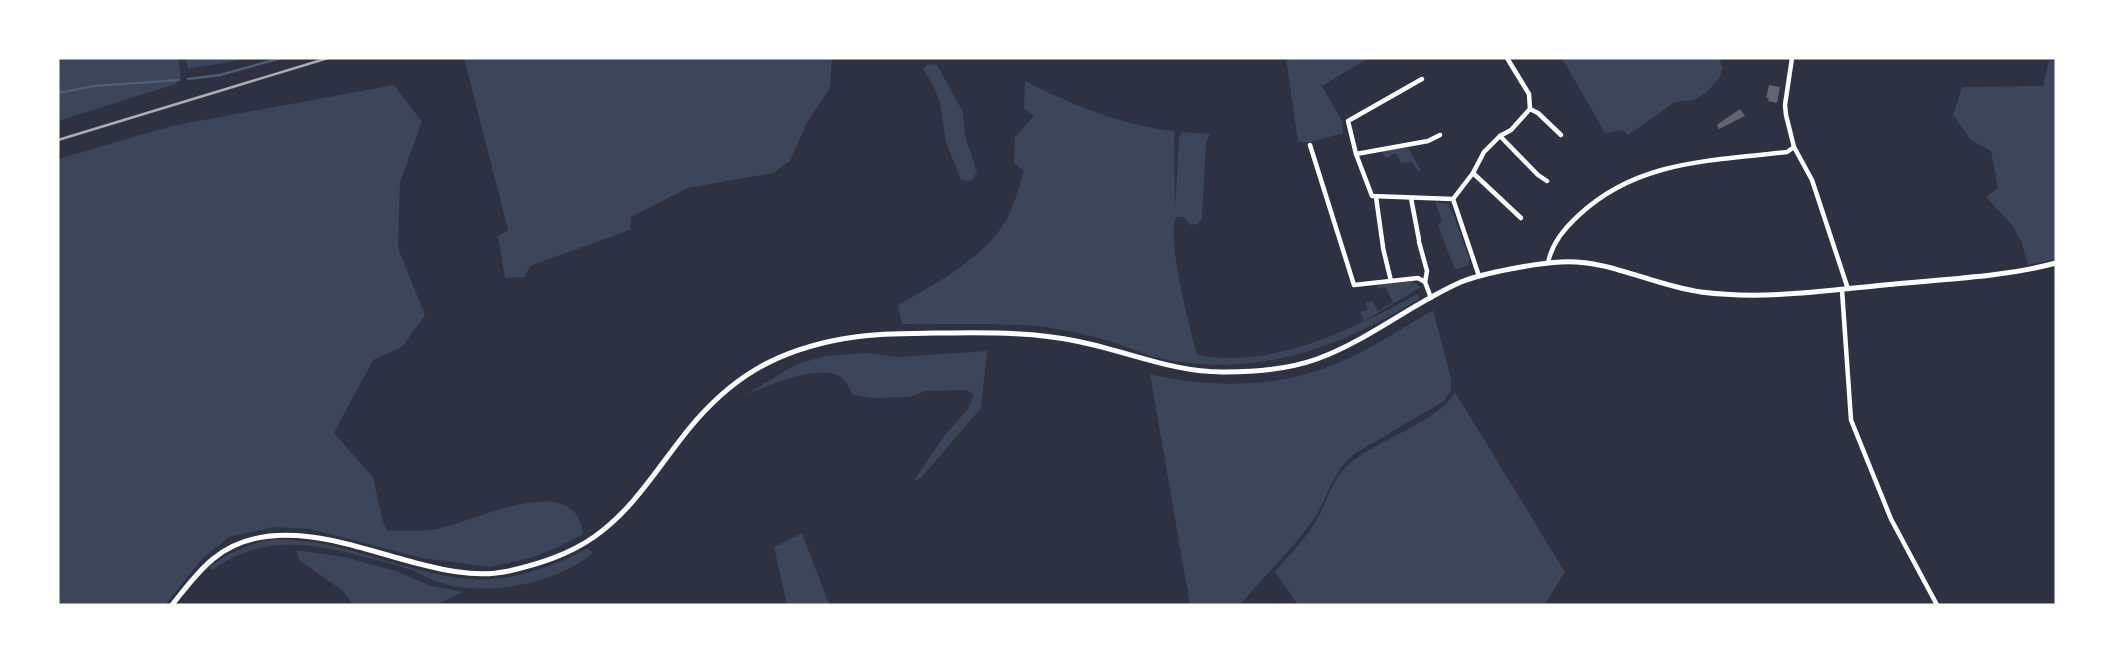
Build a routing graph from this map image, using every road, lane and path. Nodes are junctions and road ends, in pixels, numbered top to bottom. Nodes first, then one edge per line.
1 (1507, 58) edge
2 (1791, 58) edge
3 (1422, 79) dead end
4 (1530, 109) junction
5 (1440, 135) dead end
6 (1561, 135) dead end
7 (1500, 136) junction
8 (1310, 145) dead end
9 (1794, 147) junction
10 (1356, 154) junction
11 (1473, 173) junction
12 (1547, 181) dead end
13 (1376, 197) junction
14 (1411, 198) junction
15 (1452, 199) junction
16 (1521, 218) dead end
17 (2056, 263) edge
18 (1548, 264) junction
19 (1479, 276) junction
20 (1391, 281) junction
21 (1424, 282) junction
22 (1845, 290) junction
23 (1431, 298) junction
24 (172, 605) edge
25 (1937, 605) edge

1 - 4 street
2 - 9 street
3 - 10 street
4 - 6 street
4 - 7 street
5 - 10 street
7 - 11 street
7 - 12 street
8 - 20 street
9 - 18 street
9 - 22 street
10 - 13 street
11 - 15 street
11 - 16 street
13 - 14 street
13 - 20 street
14 - 15 street
14 - 21 street
15 - 19 street
17 - 22 street
18 - 19 street
18 - 22 street
19 - 23 street
20 - 21 street
21 - 23 street
22 - 25 street
23 - 24 street

